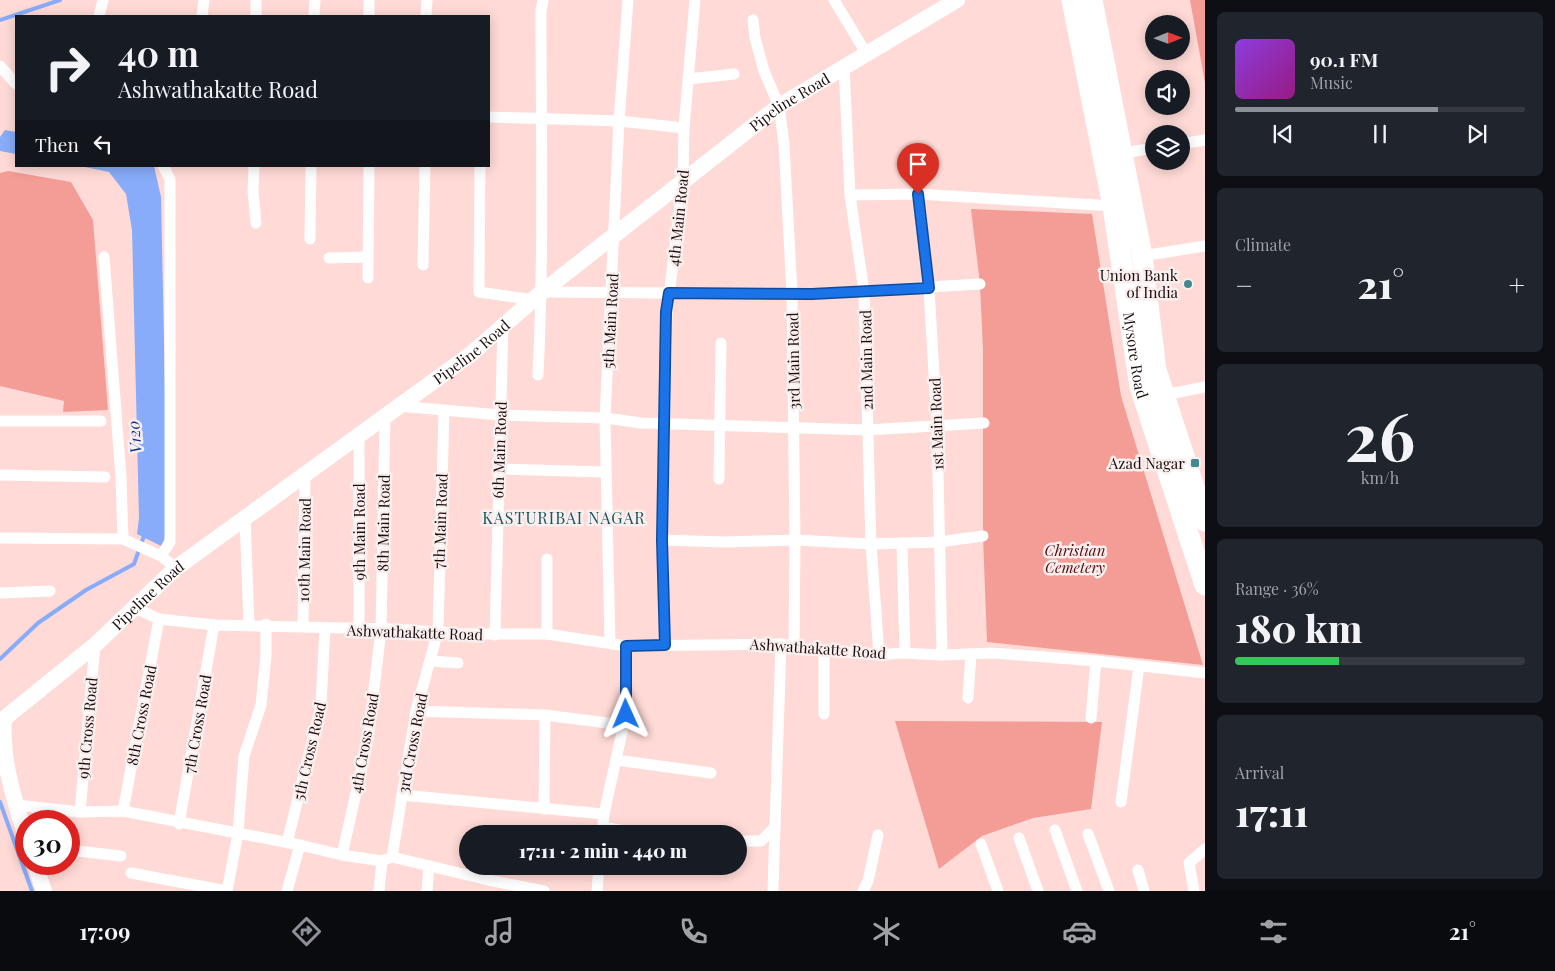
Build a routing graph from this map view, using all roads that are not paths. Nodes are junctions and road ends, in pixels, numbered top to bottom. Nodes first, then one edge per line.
1 (103, 0) edge
2 (204, 0) edge
3 (256, 0) edge
4 (315, 0) edge
5 (369, 0) edge
6 (426, 0) edge
7 (543, 0) edge
8 (628, 0) edge
9 (695, 0) edge
10 (834, 0) edge
11 (957, 0) edge
12 (1072, 0) edge
13 (1092, 0) edge
14 (99, 15) edge
15 (202, 15) edge
16 (256, 15) edge
17 (314, 15) edge
18 (369, 15) edge
19 (426, 15) edge
20 (753, 20) dead end
21 (866, 53) junction
22 (0, 66) edge
23 (844, 66) junction
24 (734, 74) dead end
25 (688, 78) junction
26 (15, 83) edge
27 (779, 106) junction
28 (490, 116) edge
29 (541, 119) junction
30 (619, 121) junction
31 (684, 128) junction
32 (1205, 140) edge
33 (1190, 142) edge
34 (1145, 149) edge
35 (1123, 153) junction
36 (163, 167) edge
37 (172, 167) edge
38 (254, 167) edge
39 (311, 167) edge
40 (369, 167) edge
41 (425, 167) edge
42 (480, 167) edge
43 (683, 181) junction
44 (170, 182) junction
45 (918, 194) junction
46 (850, 196) junction
47 (1113, 206) junction
48 (256, 223) dead end
49 (615, 235) junction
50 (310, 239) dead end
51 (1205, 246) edge
52 (1142, 256) junction
53 (104, 257) dead end
54 (368, 257) junction
55 (329, 258) dead end
56 (423, 265) dead end
57 (368, 278) dead end
58 (980, 284) dead end
59 (929, 288) junction
60 (864, 292) junction
61 (612, 293) junction
62 (669, 293) junction
63 (792, 293) junction
64 (538, 296) junction
65 (503, 324) junction
66 (721, 343) dead end
67 (538, 375) dead end
68 (1205, 388) edge
69 (1164, 395) junction
70 (398, 406) junction
71 (444, 411) junction
72 (500, 414) junction
73 (385, 416) junction
74 (605, 418) junction
75 (0, 421) edge
76 (101, 421) dead end
77 (665, 423) junction
78 (984, 423) dead end
79 (719, 424) junction
80 (937, 426) junction
81 (794, 428) junction
82 (867, 430) junction
83 (360, 434) junction
84 (498, 469) junction
85 (604, 472) junction
86 (305, 473) junction
87 (0, 475) edge
88 (105, 477) dead end
89 (719, 479) dead end
90 (245, 516) junction
91 (1205, 521) edge
92 (984, 536) dead end
93 (0, 538) edge
94 (123, 539) junction
95 (662, 540) junction
96 (795, 540) junction
97 (939, 542) junction
98 (902, 543) junction
99 (871, 544) junction
100 (161, 556) junction
101 (547, 560) dead end
102 (176, 568) junction
103 (1205, 585) edge
104 (50, 591) dead end
105 (0, 593) edge
106 (135, 608) junction
107 (159, 619) junction
108 (266, 624) junction
109 (214, 625) junction
110 (249, 625) junction
111 (303, 626) junction
112 (326, 628) junction
113 (359, 629) junction
114 (381, 630) junction
115 (438, 631) junction
116 (495, 634) junction
117 (547, 634) junction
118 (610, 643) junction
119 (781, 644) junction
120 (95, 645) junction
121 (665, 645) junction
122 (626, 646) junction
123 (794, 647) junction
124 (824, 650) junction
125 (905, 653) junction
126 (971, 654) junction
127 (878, 655) junction
128 (942, 655) junction
129 (430, 661) junction
130 (1096, 661) junction
131 (458, 663) dead end
132 (1139, 666) junction
133 (1205, 673) edge
134 (968, 698) dead end
135 (416, 711) junction
136 (824, 714) dead end
137 (545, 715) junction
138 (1091, 718) dead end
139 (2, 721) edge
140 (623, 725) junction
141 (616, 760) junction
142 (711, 773) dead end
143 (402, 795) junction
144 (1121, 802) dead end
145 (16, 805) junction
146 (544, 809) junction
147 (18, 810) edge
148 (62, 810) edge
149 (80, 812) joint
150 (123, 812) junction
151 (604, 814) junction
152 (179, 824) junction
153 (603, 825) edge
154 (775, 826) junction
155 (1055, 830) dead end
156 (238, 833) junction
157 (1088, 834) dead end
158 (878, 835) dead end
159 (1019, 838) dead end
160 (747, 841) edge
161 (287, 843) junction
162 (981, 844) dead end
163 (300, 845) junction
164 (1205, 849) edge
165 (80, 851) edge
166 (342, 855) junction
167 (121, 856) dead end
168 (387, 859) junction
169 (429, 866) junction
170 (1138, 870) dead end
171 (132, 873) dead end
172 (39, 875) edge
173 (598, 875) edge
174 (166, 885) edge
175 (484, 885) edge
176 (44, 891) edge
177 (227, 891) edge
178 (288, 891) edge
179 (379, 891) edge
180 (427, 891) edge
181 (543, 891) edge
182 (597, 891) edge
183 (773, 891) edge
184 (863, 891) edge
185 (998, 891) edge
186 (1038, 891) edge
187 (1077, 891) edge
188 (1109, 891) edge
189 (1144, 891) edge
190 (1194, 891) edge

1 - 14 street
2 - 15 street
3 - 16 street
4 - 17 street
5 - 18 street
6 - 19 street
7 - 29 street
8 - 30 street, 5th Main Road
9 - 25 street, 4th Main Road
10 - 21 street
11 - 21 street, Pipeline Road
12 - 47 highway, Mysore Road
13 - 35 highway, Mysore Road
20 - 27 street, 3rd Main Road
21 - 23 street, Pipeline Road
22 - 26 street
23 - 27 street, Pipeline Road
23 - 46 street, 2nd Main Road
24 - 25 street
25 - 31 street, 4th Main Road
27 - 43 street, Pipeline Road
27 - 63 street, 3rd Main Road
28 - 29 street
29 - 30 street
29 - 64 street
30 - 31 street
30 - 49 street, 5th Main Road
31 - 43 street, 4th Main Road
32 - 33 street
34 - 35 street
35 - 52 highway, Mysore Road
36 - 44 street
37 - 44 street
38 - 48 street
39 - 50 street
40 - 54 street
41 - 56 street
42 - 64 street
43 - 49 street, Pipeline Road
43 - 62 street, 4th Main Road
44 - 100 street
45 - 46 street
45 - 47 street
45 - 59 street, 1st Main Road
46 - 60 street, 2nd Main Road
47 - 103 highway, Mysore Road
49 - 61 street, 5th Main Road
49 - 64 street, Pipeline Road
51 - 52 street
52 - 69 highway, Mysore Road
53 - 94 street
54 - 55 street
54 - 57 street
58 - 59 street
59 - 60 street
59 - 80 street, 1st Main Road
60 - 63 street
60 - 82 street, 2nd Main Road
61 - 62 street
61 - 64 street
61 - 74 street, 5th Main Road
62 - 63 street
62 - 77 street, 4th Main Road
63 - 81 street, 3rd Main Road
64 - 65 street, Pipeline Road
64 - 67 street
65 - 70 street, Pipeline Road
65 - 72 street, 6th Main Road
66 - 79 street
68 - 69 street
69 - 91 highway, Mysore Road
70 - 71 street
70 - 73 street, Pipeline Road
71 - 72 street
71 - 115 street, 7th Main Road
72 - 74 street
72 - 84 street, 6th Main Road
73 - 83 street, Pipeline Road
73 - 114 street, 8th Main Road
74 - 77 street
74 - 85 street, 5th Main Road
75 - 76 street
77 - 79 street
77 - 95 street, 4th Main Road
78 - 80 street
79 - 81 street
79 - 89 street
80 - 82 street
80 - 97 street, 1st Main Road
81 - 82 street
81 - 96 street, 3rd Main Road
82 - 99 street, 2nd Main Road
83 - 86 street, Pipeline Road
83 - 113 street, 9th Main Road
84 - 85 street
84 - 116 street, 6th Main Road
85 - 118 street, 5th Main Road
86 - 90 street, Pipeline Road
86 - 111 street, 10th Main Road
87 - 88 street
90 - 102 street, Pipeline Road
90 - 110 street
92 - 97 street
93 - 94 street
94 - 100 street
95 - 96 street
95 - 121 street, 4th Main Road
96 - 99 street
96 - 123 street, 3rd Main Road
97 - 98 street
97 - 128 street, 1st Main Road
98 - 99 street
98 - 125 street
99 - 127 street, 2nd Main Road
100 - 102 street
101 - 117 street
102 - 106 street, Pipeline Road
104 - 105 street
106 - 107 street, Ashwathakatte Road
106 - 120 street, Pipeline Road
107 - 109 street, Ashwathakatte Road
107 - 150 street, 8th Cross Road
108 - 110 street, Ashwathakatte Road
108 - 111 street, Ashwathakatte Road
108 - 156 street
109 - 110 street, Ashwathakatte Road
109 - 152 street, 7th Cross Road
111 - 112 street, Ashwathakatte Road
112 - 113 street, Ashwathakatte Road
112 - 161 street, 5th Cross Road
113 - 114 street, Ashwathakatte Road
114 - 115 street, Ashwathakatte Road
114 - 166 street, 4th Cross Road
115 - 116 street, Ashwathakatte Road
115 - 129 street, 3rd Cross Road
116 - 117 street, Ashwathakatte Road
117 - 118 street, Ashwathakatte Road
118 - 122 street, Ashwathakatte Road
119 - 121 street, Ashwathakatte Road
119 - 123 street, Ashwathakatte Road
119 - 154 street
120 - 139 street, Pipeline Road
120 - 149 street, 9th Cross Road
121 - 122 street, Ashwathakatte Road
122 - 140 street
123 - 124 street, Ashwathakatte Road
124 - 127 street, Ashwathakatte Road
124 - 136 street
125 - 127 street, Ashwathakatte Road
125 - 128 street, Ashwathakatte Road
126 - 128 street, Ashwathakatte Road
126 - 130 street, Ashwathakatte Road
126 - 134 street
129 - 131 street
129 - 135 street, 3rd Cross Road
130 - 132 street, Ashwathakatte Road
130 - 138 street
132 - 133 street, Ashwathakatte Road
132 - 144 street
135 - 137 street
135 - 143 street, 3rd Cross Road
137 - 140 street
137 - 146 street
139 - 145 street
140 - 141 street
141 - 142 street
141 - 151 street
143 - 146 street
143 - 168 street, 3rd Cross Road
145 - 147 street
145 - 148 street
146 - 151 street
149 - 150 street
150 - 152 street
151 - 153 street
152 - 156 street
154 - 160 street
154 - 183 street
155 - 187 street
156 - 161 street
156 - 177 street
157 - 188 street
158 - 184 street
159 - 186 street
161 - 163 street
162 - 185 street
163 - 166 street
163 - 178 street
164 - 190 street
165 - 167 street
166 - 168 street
168 - 169 street
168 - 179 street, 3rd Cross Road
169 - 175 street
169 - 180 street
170 - 189 street
171 - 174 street
172 - 176 street
173 - 182 street
174 - 177 street
175 - 181 street

